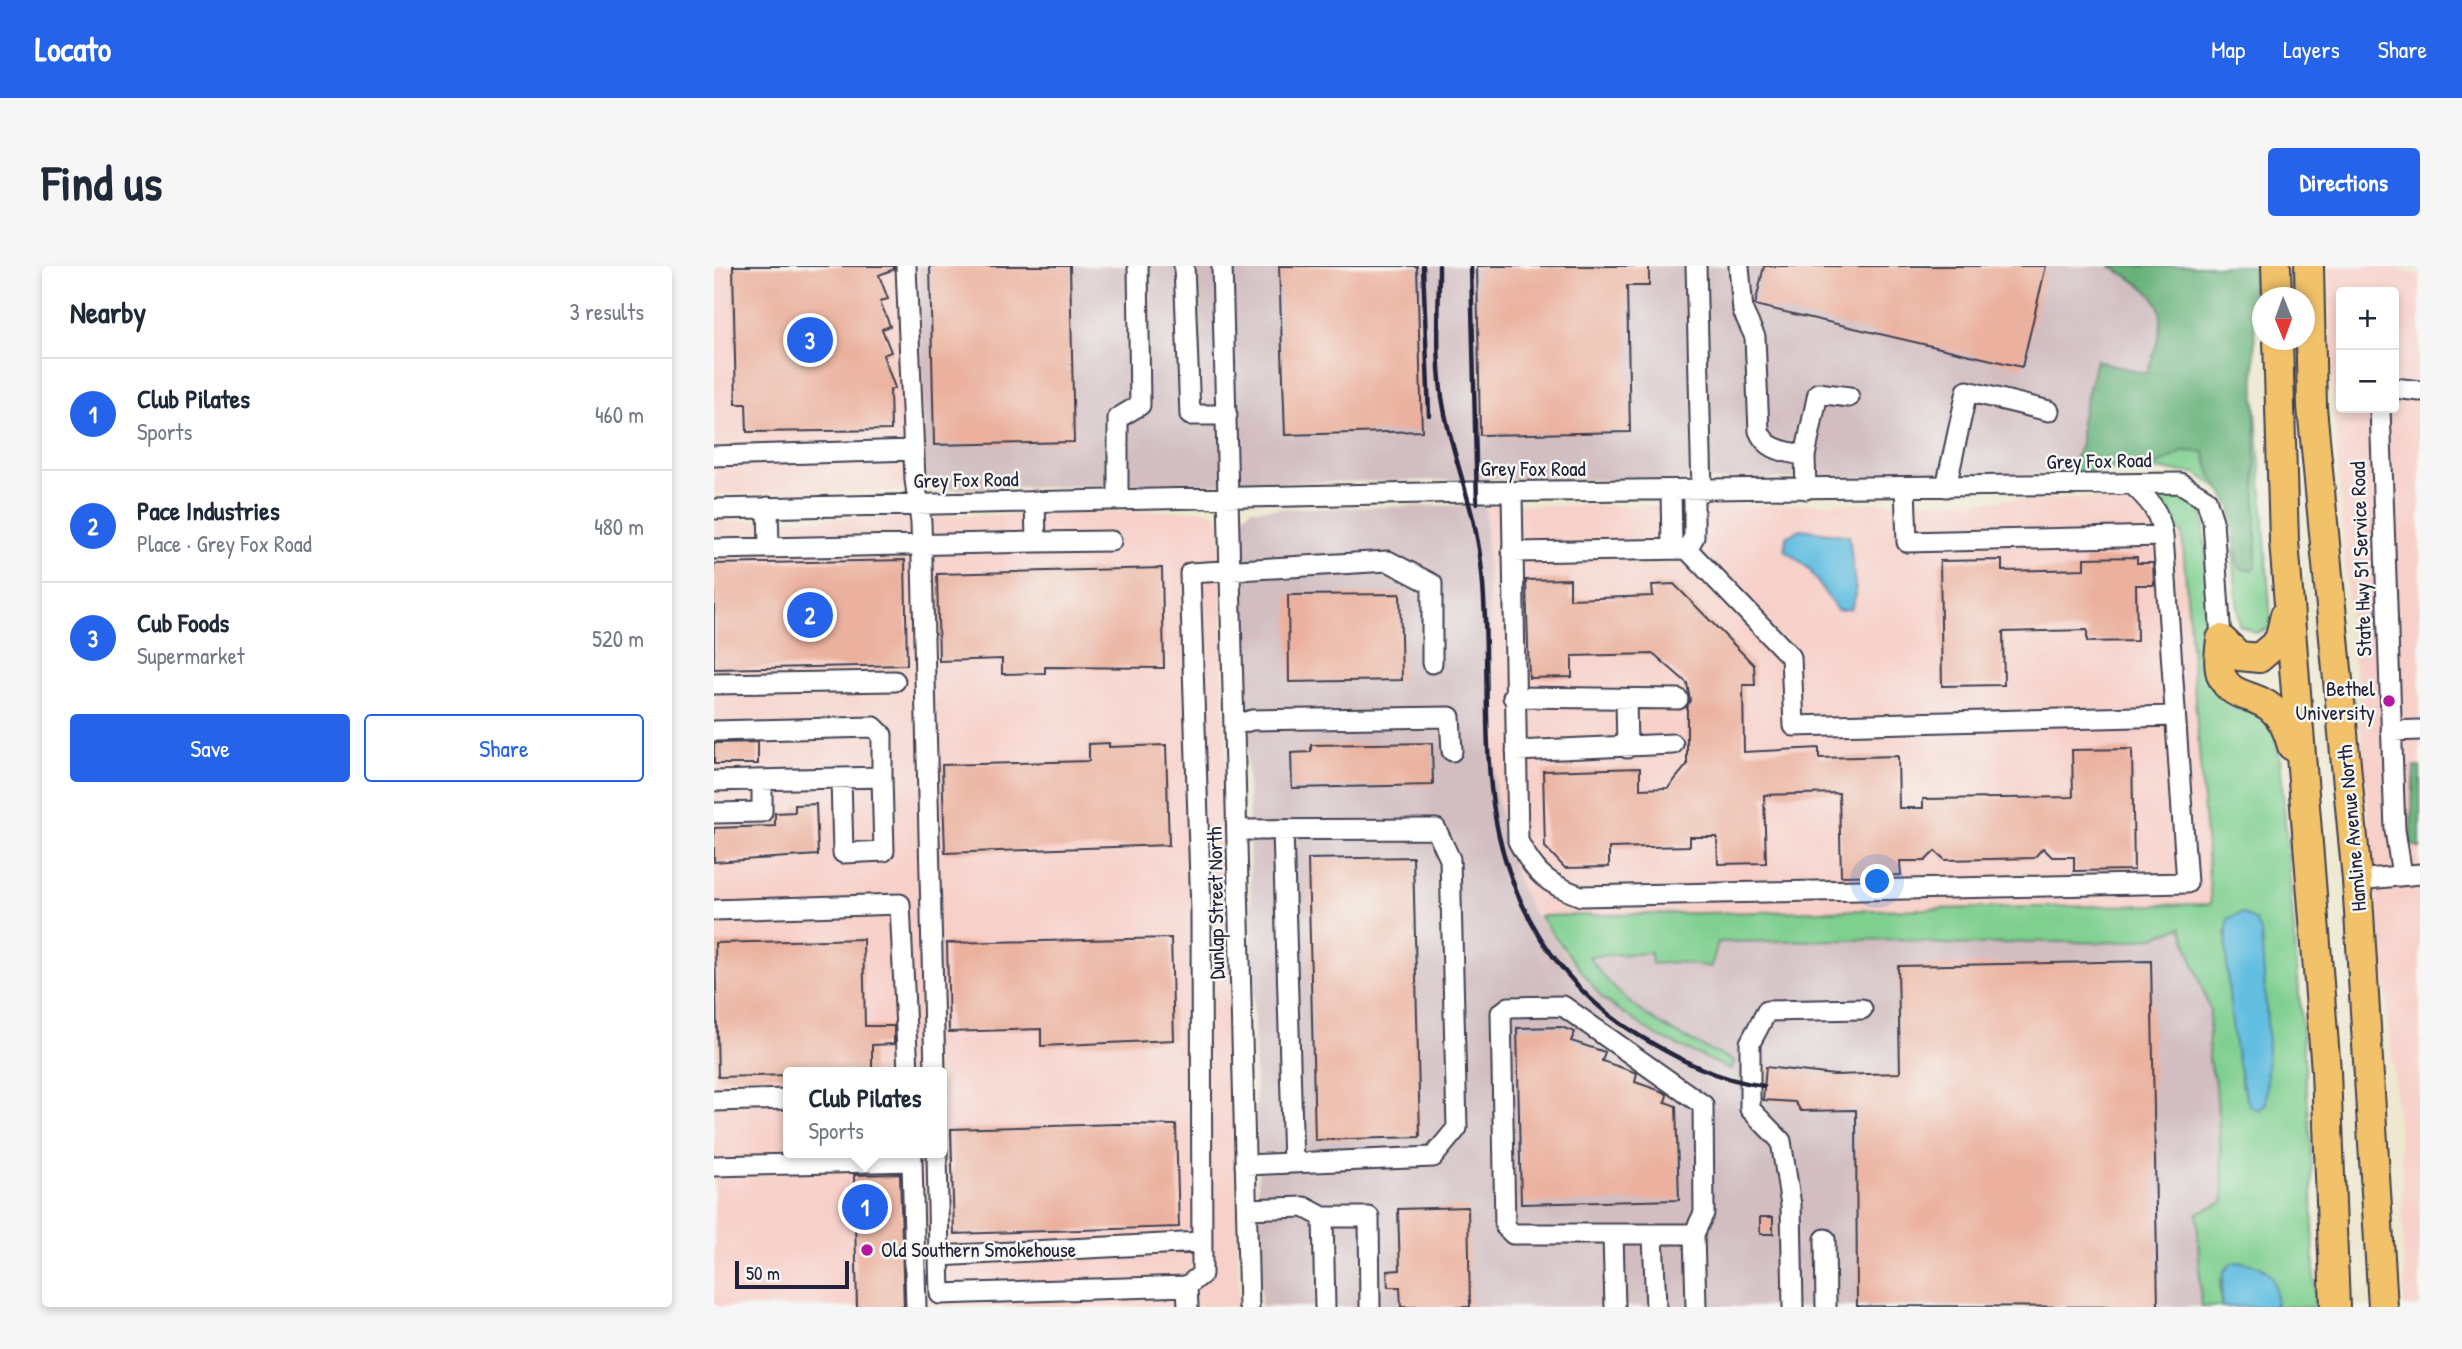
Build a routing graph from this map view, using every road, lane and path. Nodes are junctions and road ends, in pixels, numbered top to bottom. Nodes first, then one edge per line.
1 (905, 266) edge
2 (1138, 266) edge
3 (1184, 266) edge
4 (1222, 266) edge
5 (1696, 266) edge
6 (1739, 266) edge
7 (2276, 266) edge
8 (2309, 266) edge
9 (2277, 287) edge
10 (2278, 350) edge
11 (2399, 389) edge
12 (2420, 391) edge
13 (1849, 397) dead end
14 (2049, 411) dead end
15 (2380, 413) edge
16 (1227, 415) junction
17 (914, 450) junction
18 (714, 456) edge
19 (1805, 456) junction
20 (2132, 484) junction
21 (1946, 486) junction
22 (1905, 487) junction
23 (1806, 489) junction
24 (1671, 491) junction
25 (1698, 491) junction
26 (1512, 492) junction
27 (1229, 497) junction
28 (1118, 499) junction
29 (1035, 501) junction
30 (918, 503) junction
31 (768, 507) junction
32 (714, 509) edge
33 (2163, 536) junction
34 (1111, 541) dead end
35 (1036, 542) junction
36 (921, 545) junction
37 (769, 548) junction
38 (1680, 548) junction
39 (714, 550) edge
40 (1512, 552) junction
41 (1231, 568) junction
42 (2288, 600) junction
43 (2221, 639) junction
44 (1432, 663) dead end
45 (895, 681) dead end
46 (714, 684) edge
47 (1513, 697) junction
48 (1626, 699) junction
49 (1678, 699) dead end
50 (2174, 716) junction
51 (1235, 724) junction
52 (2391, 730) junction
53 (2420, 730) edge
54 (714, 731) edge
55 (1673, 744) dead end
56 (1627, 748) junction
57 (1452, 751) dead end
58 (1516, 751) junction
59 (841, 778) junction
60 (882, 778) junction
61 (714, 780) edge
62 (762, 780) junction
63 (2304, 793) junction
64 (714, 813) edge
65 (1237, 830) junction
66 (1283, 830) junction
67 (2411, 875) edge
68 (2357, 880) junction
69 (714, 910) edge
70 (1863, 1009) dead end
71 (908, 1067) edge
72 (934, 1067) edge
73 (783, 1099) edge
74 (714, 1101) edge
75 (890, 1158) edge
76 (912, 1158) edge
77 (937, 1158) edge
78 (1293, 1163) junction
79 (1245, 1165) junction
80 (714, 1166) edge
81 (1247, 1209) junction
82 (1323, 1217) junction
83 (1694, 1234) junction
84 (1613, 1235) junction
85 (1653, 1235) junction
86 (1825, 1239) dead end
87 (1201, 1242) junction
88 (939, 1256) junction
89 (1187, 1286) junction
90 (956, 1300) edge
91 (916, 1307) edge
92 (1188, 1307) edge
93 (1249, 1307) edge
94 (1325, 1307) edge
95 (1370, 1307) edge
96 (1615, 1307) edge
97 (1656, 1307) edge
98 (1696, 1307) edge
99 (1793, 1307) edge
100 (1826, 1307) edge
101 (2334, 1307) edge
102 (2384, 1307) edge

1 - 17 street
2 - 28 street
3 - 16 street
4 - 16 street, Dunlap Street North
5 - 25 street
6 - 19 street
7 - 9 highway
8 - 68 highway, Hamline Avenue North
10 - 42 highway
11 - 12 street
13 - 19 street
14 - 21 street
15 - 52 street, State Hwy 51 Service Road
16 - 27 street, Dunlap Street North
17 - 18 street
17 - 30 street
19 - 23 street
20 - 21 street, Grey Fox Road
20 - 33 street
20 - 43 street, Grey Fox Road
21 - 22 street, Grey Fox Road
22 - 23 street, Grey Fox Road
22 - 33 street
23 - 25 street, Grey Fox Road
24 - 25 street, Grey Fox Road
24 - 26 street, Grey Fox Road
24 - 38 street
25 - 38 street
26 - 27 street, Grey Fox Road
26 - 40 street
27 - 28 street, Grey Fox Road
27 - 41 street, Dunlap Street North
28 - 29 street, Grey Fox Road
29 - 30 street, Grey Fox Road
29 - 35 street
30 - 31 street, Grey Fox Road
30 - 36 street
31 - 32 street, Grey Fox Road
31 - 37 street
33 - 50 street
34 - 35 street
35 - 36 street
36 - 37 street
36 - 72 street
37 - 39 street
38 - 40 street
38 - 50 street
40 - 47 street
41 - 44 street
41 - 51 street, Dunlap Street North
41 - 87 street
42 - 43 highway
42 - 63 highway
43 - 63 highway
45 - 46 street
47 - 48 street
47 - 58 street
48 - 49 street
48 - 56 street
50 - 58 street
51 - 57 street
51 - 65 street, Dunlap Street North
52 - 53 street
52 - 67 street, State Hwy 51 Service Road
54 - 60 street
55 - 56 street
56 - 58 street
59 - 60 street
59 - 60 street
59 - 62 street
61 - 62 street
62 - 64 street
63 - 101 highway
65 - 66 street
65 - 79 street, Dunlap Street North
66 - 78 street
66 - 78 street
67 - 68 street
68 - 102 highway, Hamline Avenue North
69 - 71 street
70 - 99 street
73 - 74 street
75 - 80 street
76 - 91 street
77 - 88 street
78 - 79 street
79 - 81 street, Dunlap Street North
81 - 82 street
81 - 93 street, Dunlap Street North
82 - 94 street
82 - 95 street
83 - 84 street
83 - 85 street
83 - 98 street
84 - 85 street
84 - 96 street
85 - 97 street
86 - 100 street
87 - 88 street
87 - 89 street
88 - 90 street
89 - 90 street
89 - 92 street

